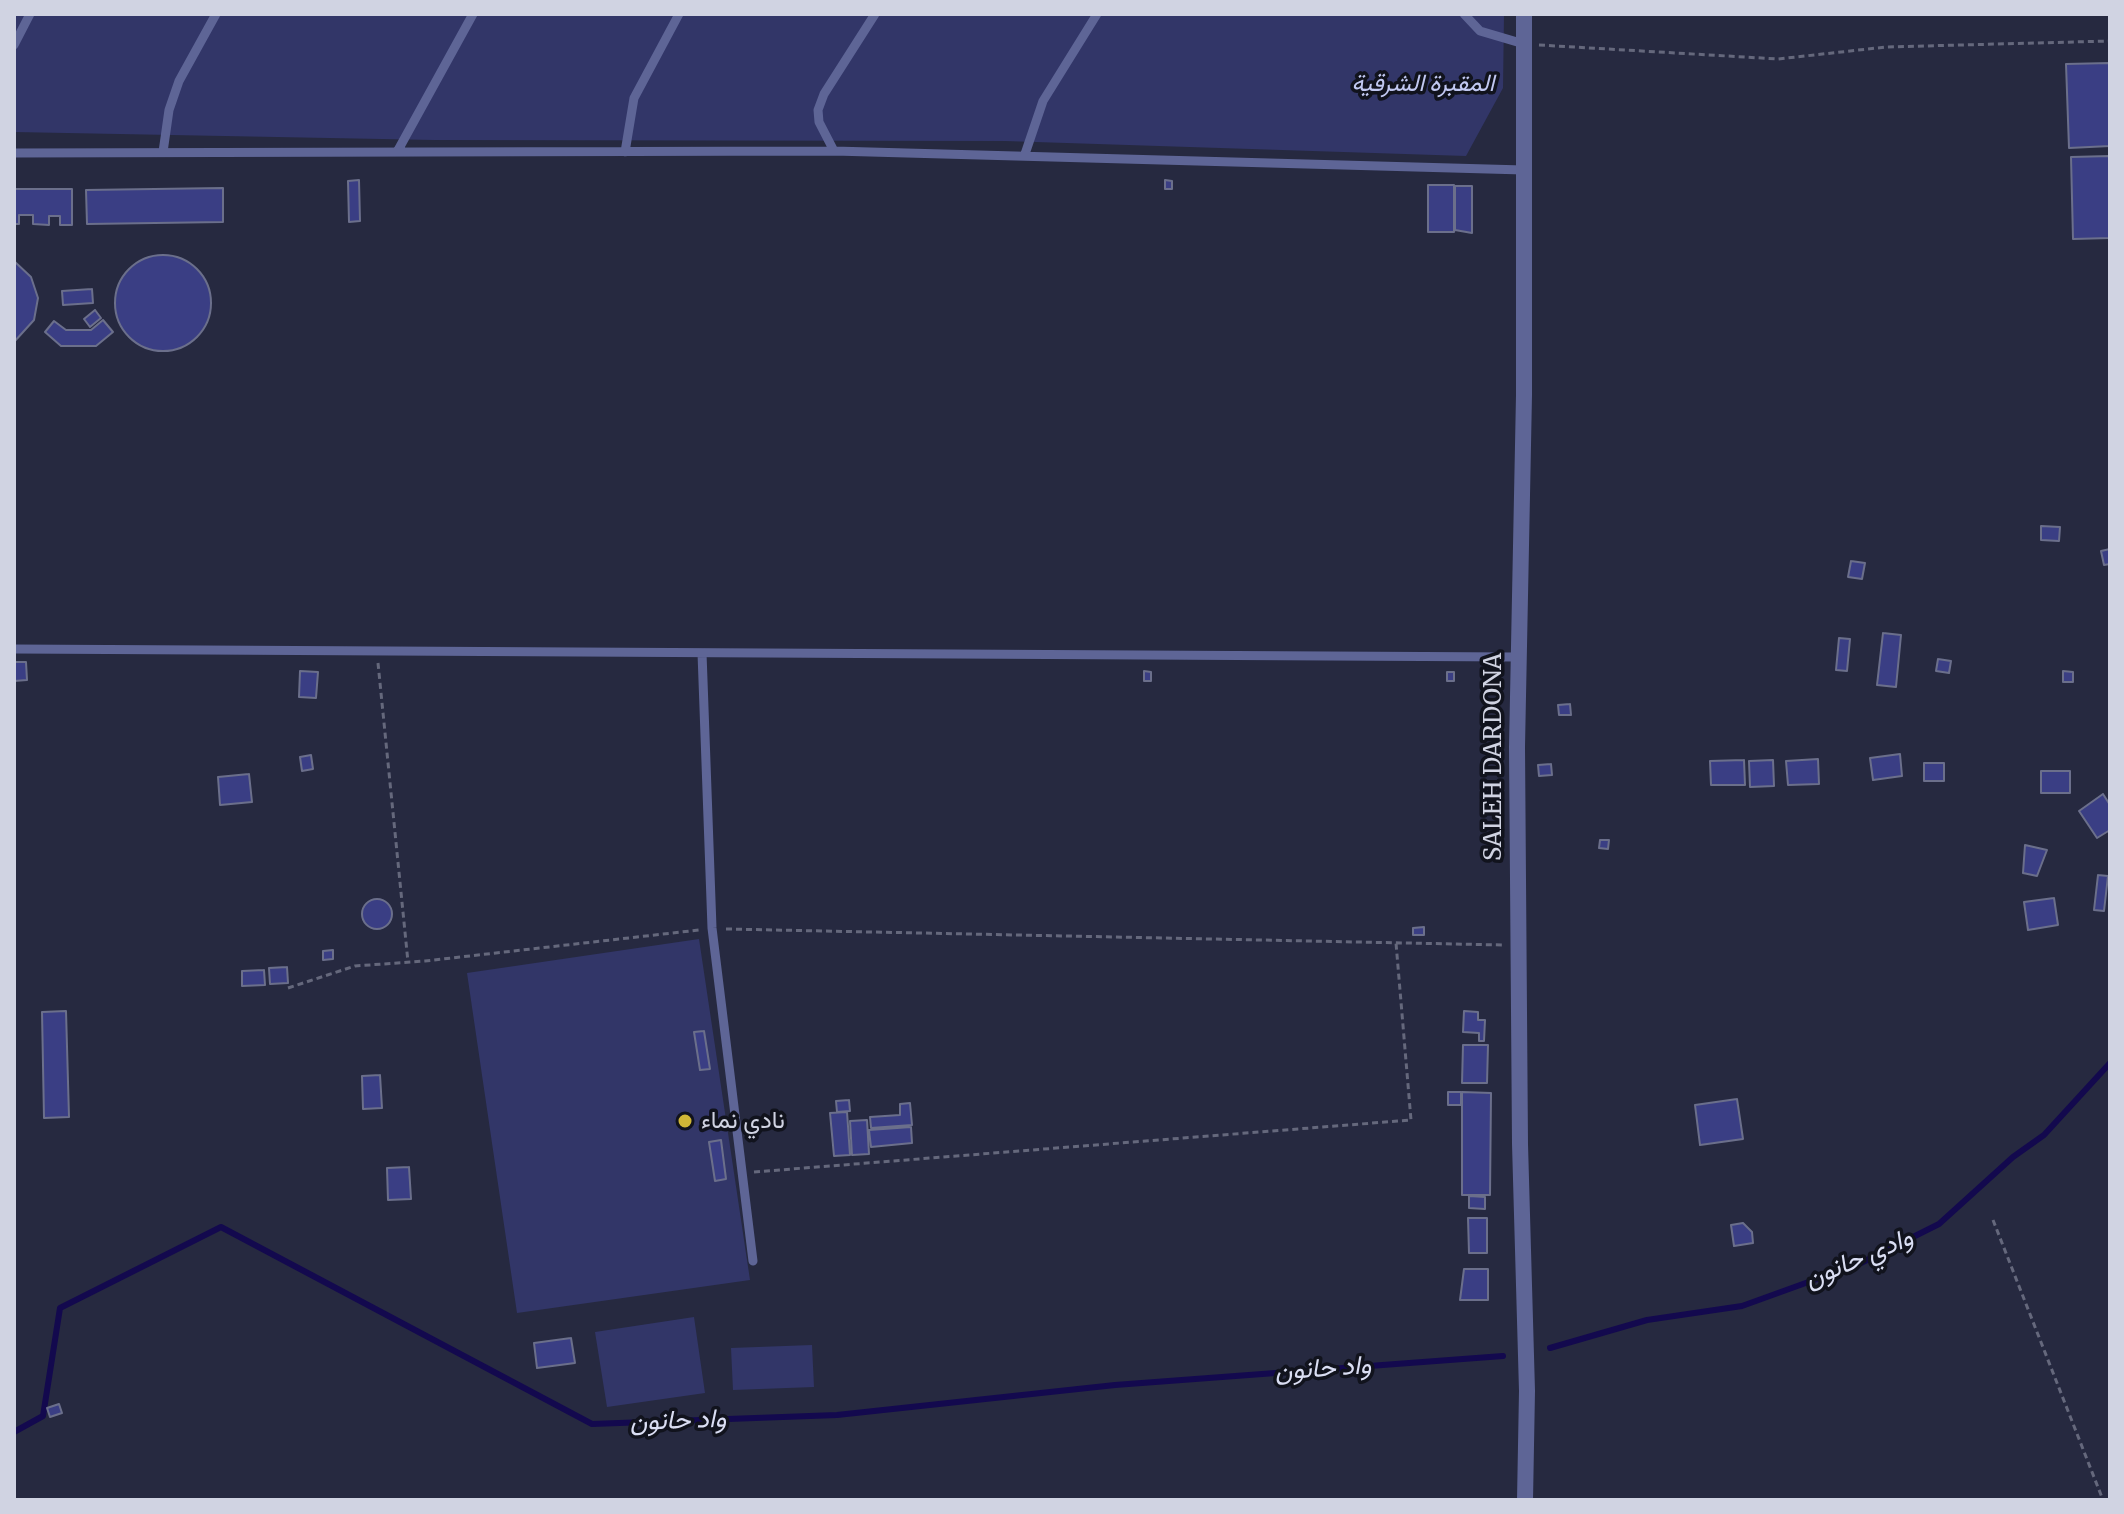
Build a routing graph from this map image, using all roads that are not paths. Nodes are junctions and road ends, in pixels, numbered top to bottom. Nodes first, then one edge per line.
1 (30, 14) edge
2 (216, 14) edge
3 (473, 14) edge
4 (679, 14) edge
5 (875, 14) edge
6 (1097, 14) edge
7 (1464, 14) edge
8 (1524, 14) edge
9 (1524, 44) junction
10 (14, 45) edge
11 (834, 151) junction
12 (163, 152) junction
13 (397, 152) junction
14 (625, 152) junction
15 (14, 153) edge
16 (1025, 154) junction
17 (1524, 170) junction
18 (14, 649) edge
19 (702, 653) junction
20 (1517, 657) junction
21 (753, 1261) dead end
22 (1525, 1500) edge

1 - 10 lane
2 - 12 lane
3 - 13 lane
4 - 14 lane
5 - 11 lane
6 - 16 lane
7 - 9 lane
8 - 9 street, SALEH DARDONA
9 - 17 street, SALEH DARDONA
11 - 14 lane
11 - 16 lane
12 - 13 lane
12 - 15 lane
13 - 14 lane
16 - 17 lane
17 - 20 street, SALEH DARDONA
18 - 19 lane
19 - 20 lane
19 - 21 lane
20 - 22 street, SALEH DARDONA

